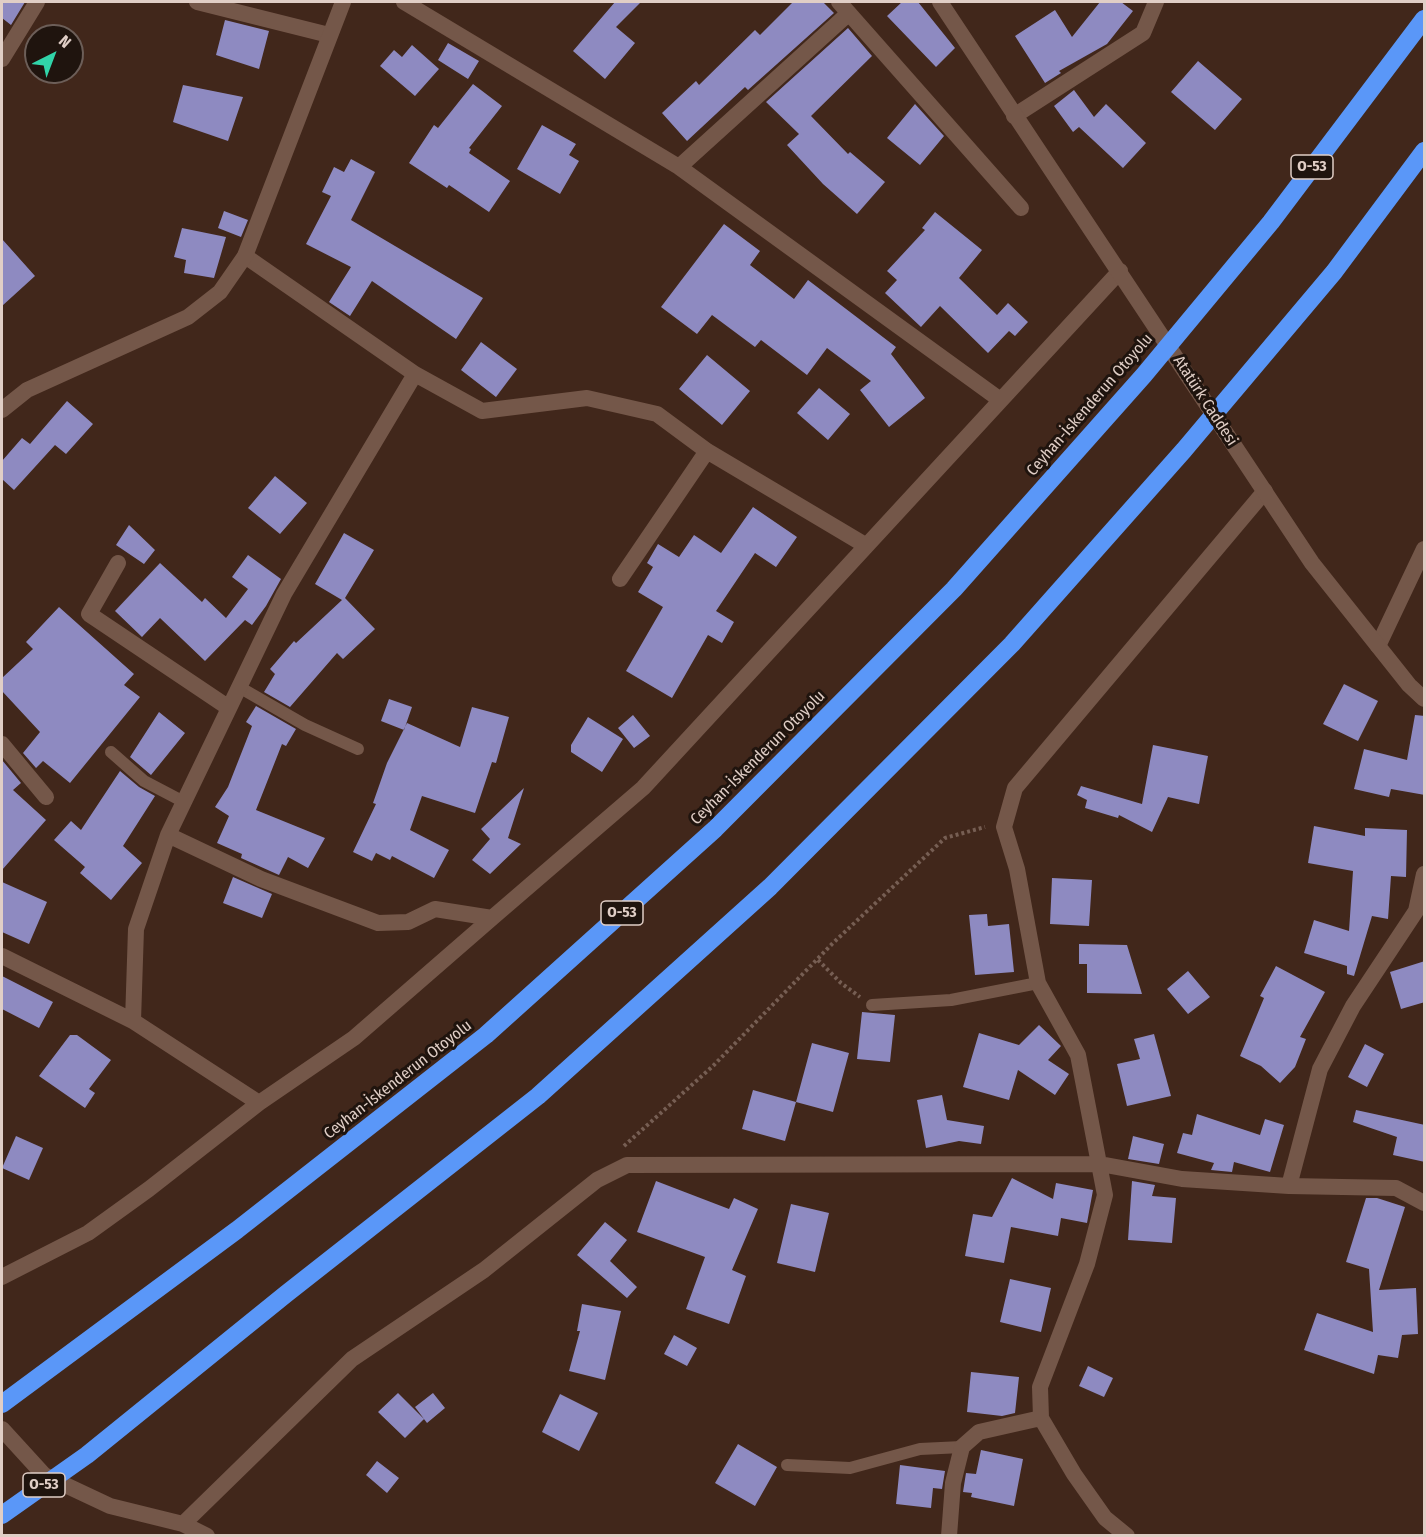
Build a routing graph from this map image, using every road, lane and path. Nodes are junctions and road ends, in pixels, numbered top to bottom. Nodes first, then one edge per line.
1 (37, 2) edge
2 (197, 2) edge
3 (343, 2) edge
4 (404, 2) edge
5 (940, 2) edge
6 (1156, 2) edge
7 (844, 7) edge
8 (1425, 19) edge
9 (330, 35) junction
10 (2, 59) edge
11 (1014, 116) junction
12 (1425, 151) edge
13 (679, 167) junction
14 (1021, 208) dead end
15 (245, 256) junction
16 (1120, 270) junction
17 (415, 374) junction
18 (999, 399) junction
19 (2, 410) edge
20 (707, 451) junction
21 (1265, 491) junction
22 (865, 545) junction
23 (1425, 549) edge
24 (118, 563) dead end
25 (620, 579) dead end
26 (1378, 646) junction
27 (239, 687) junction
28 (1425, 699) edge
29 (229, 708) junction
30 (2, 744) edge
31 (358, 749) dead end
32 (111, 752) dead end
33 (46, 797) dead end
34 (184, 802) junction
35 (1004, 827) junction
36 (168, 834) junction
37 (1425, 874) edge
38 (492, 918) junction
39 (2, 956) edge
40 (818, 960) junction
41 (1038, 983) junction
42 (872, 1005) joint
43 (133, 1021) junction
44 (259, 1103) junction
45 (622, 1148) dead end
46 (1100, 1164) junction
47 (1289, 1186) junction
48 (1425, 1203) edge
49 (2, 1277) edge
50 (2, 1404) edge
51 (1041, 1418) junction
52 (2, 1429) edge
53 (962, 1447) junction
54 (787, 1465) dead end
55 (2, 1515) edge
56 (183, 1524) junction
57 (207, 1536) edge
58 (949, 1536) edge
59 (1127, 1536) edge

1 - 10 street
2 - 9 street
3 - 9 street
4 - 13 street
5 - 11 street, Atatürk Caddesi
6 - 11 street
7 - 13 street
7 - 14 street
8 - 50 highway, Ceyhan-İskenderun Otoyolu / O-53
9 - 15 street
11 - 16 street, Atatürk Caddesi
12 - 55 highway, O-53
13 - 18 street
15 - 17 street
15 - 19 street
16 - 18 street
16 - 21 street, Atatürk Caddesi
17 - 20 street
17 - 27 street
18 - 22 street
20 - 22 street
20 - 25 street
21 - 26 street, Atatürk Caddesi
21 - 35 street
22 - 38 street
23 - 26 street
24 - 29 street
26 - 28 street, Atatürk Caddesi
27 - 29 street
27 - 31 lane
29 - 34 street
30 - 33 street
32 - 34 lane
34 - 36 street
35 - 40 path
35 - 41 street
36 - 38 street
36 - 43 street
37 - 47 street
38 - 44 street
39 - 43 street
40 - 42 path
40 - 45 path
41 - 42 lane
41 - 46 street
43 - 44 street
44 - 49 street
46 - 47 street
46 - 51 street
46 - 56 street
47 - 48 street
51 - 53 street
51 - 59 street
52 - 56 street
53 - 54 lane
53 - 58 street
56 - 57 street

